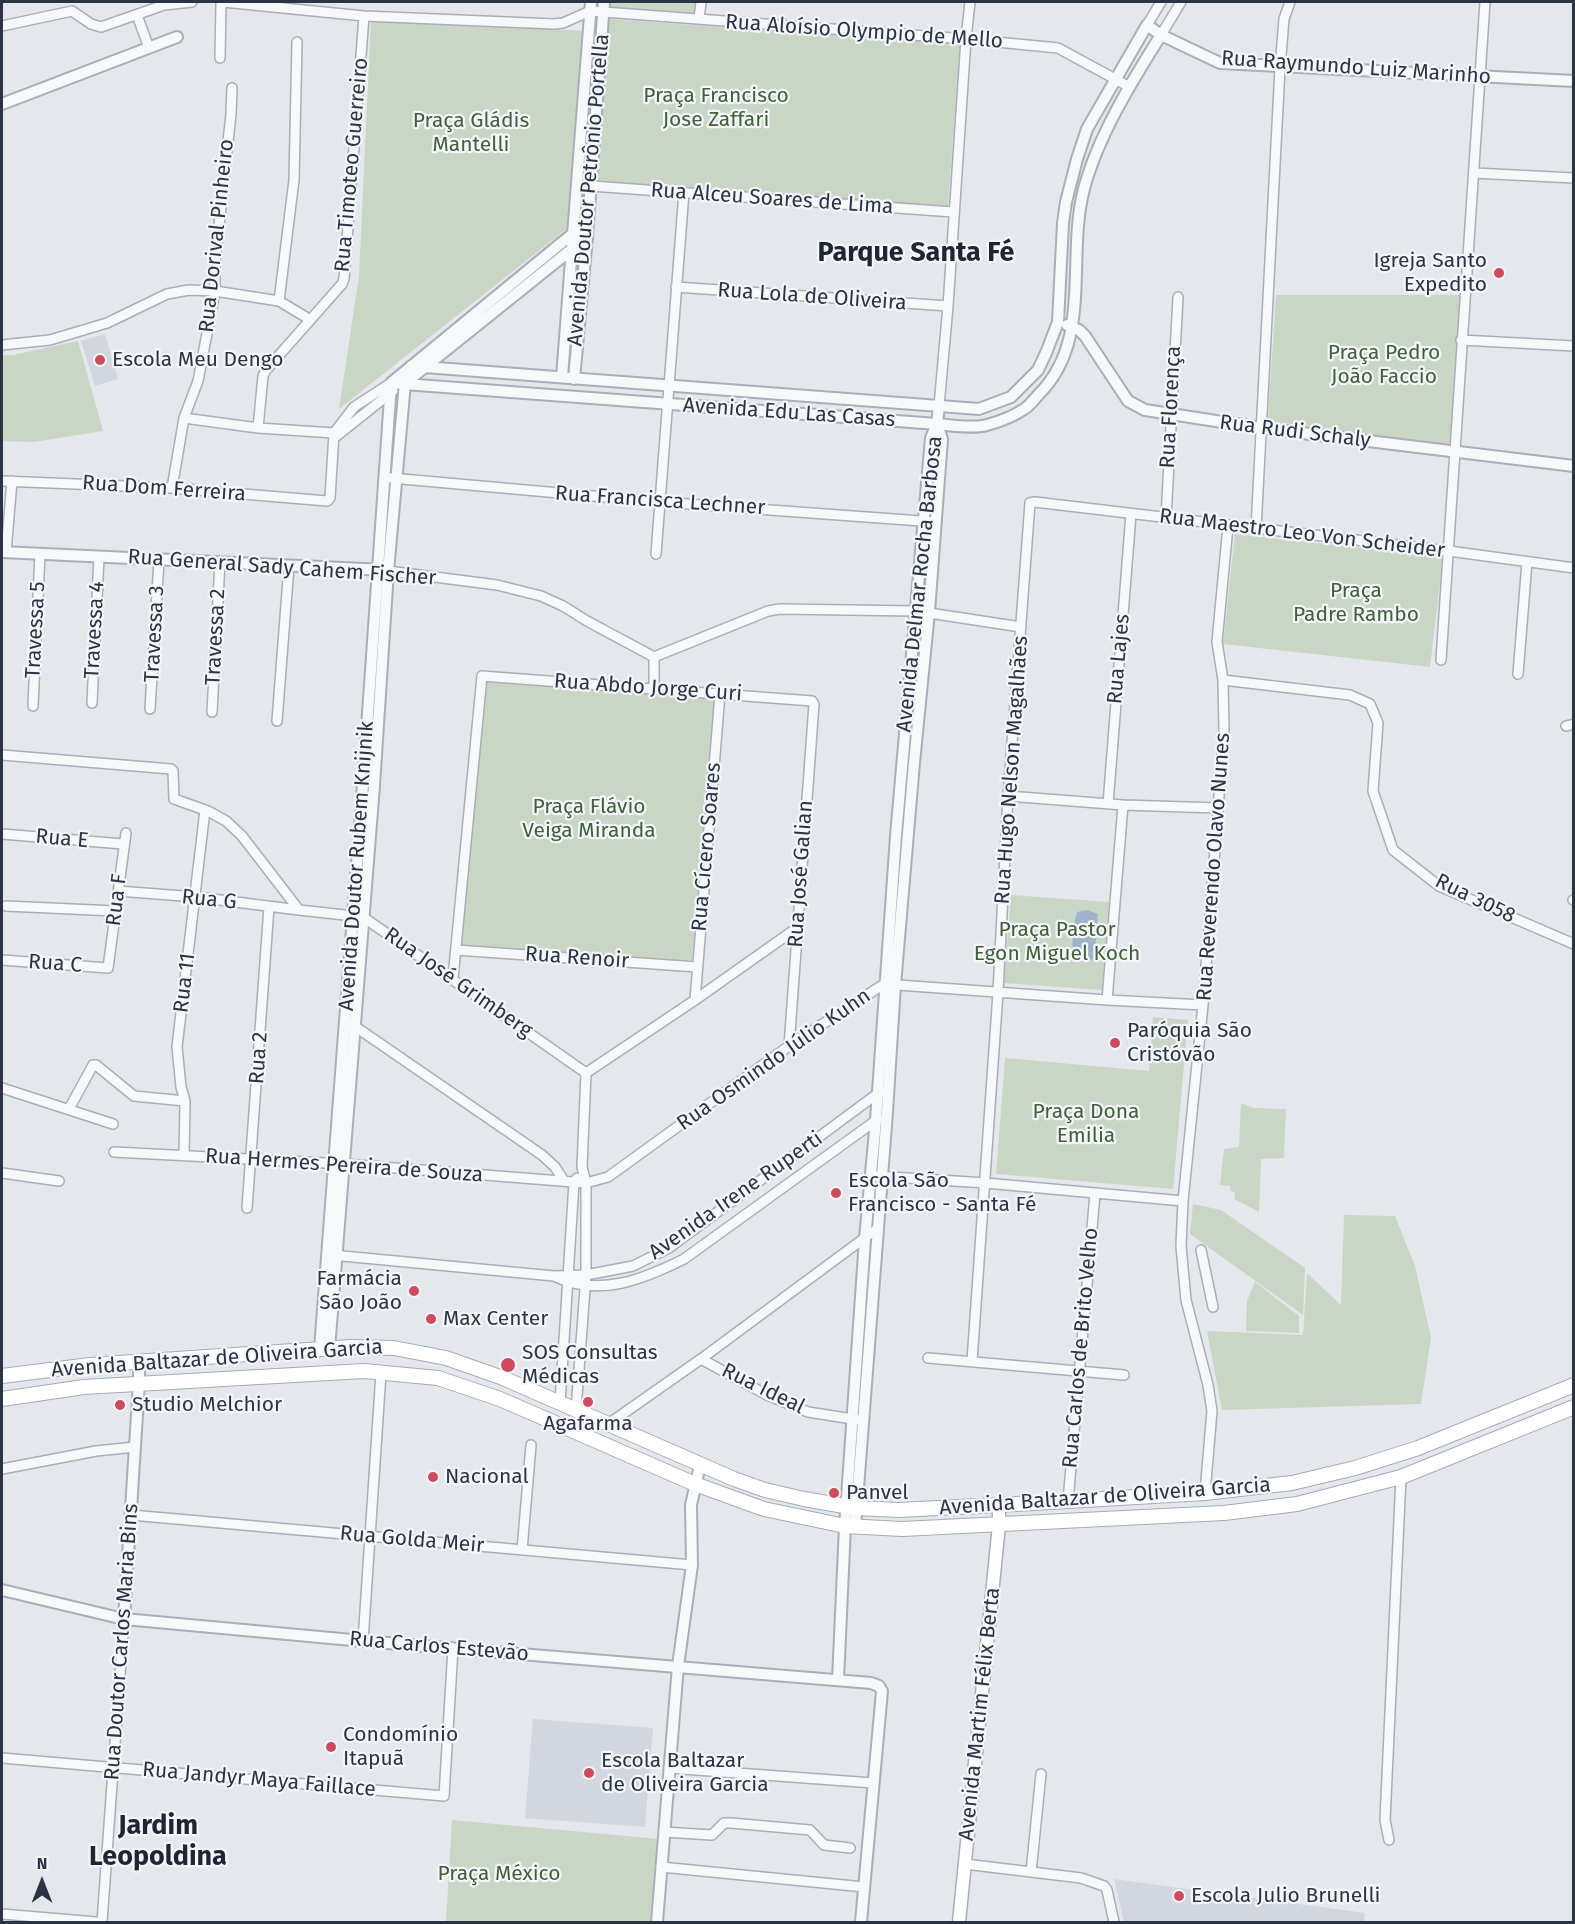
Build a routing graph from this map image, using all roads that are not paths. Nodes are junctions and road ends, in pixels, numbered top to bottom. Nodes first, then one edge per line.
1 (192, 2) edge
2 (222, 2) edge
3 (701, 2) edge
4 (970, 2) edge
5 (1161, 2) edge
6 (1181, 2) edge
7 (1290, 2) edge
8 (1485, 2) edge
9 (71, 6) edge
10 (591, 6) edge
11 (604, 7) edge
12 (137, 15) junction
13 (364, 16) junction
14 (699, 19) junction
15 (1147, 25) junction
16 (2, 27) edge
17 (1161, 35) junction
18 (177, 37) dead end
19 (966, 39) junction
20 (297, 42) dead end
21 (149, 48) junction
22 (220, 58) dead end
23 (1280, 68) junction
24 (1481, 77) junction
25 (1115, 80) junction
26 (1574, 81) edge
27 (1128, 87) junction
28 (232, 88) dead end
29 (2, 104) edge
30 (1474, 173) junction
31 (1574, 178) edge
32 (1070, 184) junction
33 (591, 186) junction
34 (1084, 190) junction
35 (684, 192) junction
36 (952, 212) junction
37 (588, 222) junction
38 (574, 232) junction
39 (587, 237) junction
40 (573, 248) junction
41 (676, 287) junction
42 (215, 291) junction
43 (1178, 297) dead end
44 (279, 301) junction
45 (948, 306) junction
46 (309, 319) junction
47 (1058, 322) junction
48 (1073, 326) junction
49 (1461, 340) junction
50 (2, 345) edge
51 (1574, 346) edge
52 (411, 366) junction
53 (427, 367) junction
54 (562, 377) junction
55 (574, 379) junction
56 (405, 383) junction
57 (669, 386) junction
58 (390, 388) junction
59 (668, 404) junction
60 (939, 406) junction
61 (1171, 416) junction
62 (183, 418) junction
63 (937, 424) junction
64 (258, 428) junction
65 (1261, 428) junction
66 (334, 435) junction
67 (1455, 452) junction
68 (1574, 466) edge
69 (390, 478) junction
70 (7, 481) edge
71 (172, 488) junction
72 (660, 502) junction
73 (1030, 503) joint
74 (1131, 514) junction
75 (1166, 518) junction
76 (929, 521) junction
77 (1228, 526) junction
78 (1256, 529) junction
79 (1449, 550) junction
80 (4, 552) edge
81 (40, 554) junction
82 (656, 554) dead end
83 (99, 557) junction
84 (159, 560) junction
85 (220, 562) junction
86 (1527, 562) junction
87 (289, 566) junction
88 (1574, 568) edge
89 (383, 570) junction
90 (916, 611) junction
91 (929, 612) junction
92 (1021, 627) junction
93 (654, 657) junction
94 (1441, 660) dead end
95 (1518, 674) dead end
96 (1223, 680) junction
97 (654, 688) junction
98 (720, 694) junction
99 (814, 702) joint
100 (92, 703) dead end
101 (33, 706) dead end
102 (150, 709) dead end
103 (212, 712) dead end
104 (277, 721) dead end
105 (2, 755) edge
106 (1008, 796) junction
107 (1108, 804) junction
108 (1123, 805) junction
109 (1218, 808) junction
110 (205, 810) junction
111 (126, 833) dead end
112 (2, 834) edge
113 (123, 844) junction
114 (118, 891) junction
115 (195, 897) junction
116 (6, 906) dead end
117 (269, 907) junction
118 (299, 910) junction
119 (115, 911) junction
120 (358, 917) junction
121 (797, 928) junction
122 (1574, 944) edge
123 (456, 950) junction
124 (2, 960) edge
125 (697, 967) junction
126 (108, 968) joint
127 (453, 978) junction
128 (890, 985) junction
129 (998, 993) junction
130 (695, 1000) junction
131 (1107, 1000) junction
132 (1203, 1005) junction
133 (350, 1023) junction
134 (789, 1046) junction
135 (586, 1073) junction
136 (889, 1084) junction
137 (2, 1088) edge
138 (878, 1094) junction
139 (185, 1101) junction
140 (69, 1109) junction
141 (887, 1112) junction
142 (876, 1120) junction
143 (113, 1124) dead end
144 (806, 1148) junction
145 (114, 1152) dead end
146 (184, 1156) junction
147 (252, 1159) junction
148 (817, 1162) junction
149 (340, 1164) junction
150 (582, 1167) junction
151 (2, 1173) edge
152 (876, 1176) junction
153 (59, 1181) dead end
154 (569, 1182) junction
155 (586, 1183) junction
156 (986, 1183) junction
157 (1095, 1194) junction
158 (1184, 1201) junction
159 (247, 1208) dead end
160 (707, 1220) junction
161 (878, 1228) junction
162 (717, 1236) junction
163 (865, 1239) junction
164 (1201, 1250) dead end
165 (332, 1255) junction
166 (586, 1275) junction
167 (569, 1279) junction
168 (585, 1286) junction
169 (1214, 1307) dead end
170 (325, 1349) junction
171 (927, 1358) dead end
172 (701, 1359) junction
173 (972, 1361) junction
174 (139, 1362) junction
175 (1079, 1371) junction
176 (381, 1373) junction
177 (1124, 1375) dead end
178 (2, 1376) edge
179 (140, 1383) junction
180 (1574, 1385) edge
181 (2, 1399) edge
182 (560, 1403) junction
183 (1574, 1407) edge
184 (576, 1410) junction
185 (858, 1420) junction
186 (607, 1425) junction
187 (531, 1445) dead end
188 (135, 1446) junction
189 (700, 1465) junction
190 (2, 1469) edge
191 (1401, 1477) junction
192 (695, 1484) junction
193 (1205, 1493) junction
194 (1068, 1501) junction
195 (999, 1505) junction
196 (851, 1508) junction
197 (131, 1515) junction
198 (999, 1525) junction
199 (850, 1526) junction
200 (371, 1536) junction
201 (522, 1550) junction
202 (692, 1565) junction
203 (2, 1590) edge
204 (124, 1619) junction
205 (363, 1641) junction
206 (453, 1648) junction
207 (678, 1666) junction
208 (838, 1680) junction
209 (2, 1758) edge
210 (114, 1767) junction
211 (669, 1768) junction
212 (1041, 1774) dead end
213 (873, 1783) junction
214 (664, 1832) junction
215 (1389, 1840) dead end
216 (850, 1848) dead end
217 (965, 1864) junction
218 (661, 1867) junction
219 (1031, 1872) junction
220 (864, 1887) junction
221 (2, 1914) edge
222 (96, 1923) edge
223 (102, 1923) edge
224 (657, 1923) edge
225 (861, 1923) edge
226 (959, 1923) edge
227 (1113, 1923) edge

1 - 12 street
2 - 13 street
2 - 22 street
3 - 14 street
4 - 19 street
5 - 15 street, Avenida Edu Las Casas
6 - 17 street, Avenida Edu Las Casas
7 - 23 street
8 - 24 street
9 - 12 street
9 - 16 street
10 - 11 street, Rua Aloísio Olympio de Mello
10 - 13 street
10 - 38 street, Avenida Doutor Petrônio Portella
11 - 14 street, Rua Aloísio Olympio de Mello
11 - 33 street, Avenida Doutor Petrônio Portella
12 - 21 street
13 - 46 street, Rua Timoteo Guerreiro
14 - 19 street, Rua Aloísio Olympio de Mello
15 - 17 street, Rua Raymundo Luiz Marinho
15 - 25 street, Avenida Edu Las Casas
17 - 23 street, Rua Raymundo Luiz Marinho
17 - 27 street, Avenida Edu Las Casas
18 - 21 street
19 - 25 street, Rua Aloísio Olympio de Mello
19 - 36 street
20 - 44 street
21 - 29 street
23 - 24 street, Rua Raymundo Luiz Marinho
23 - 65 street
24 - 26 street, Rua Raymundo Luiz Marinho
24 - 30 street
25 - 27 street, Rua Aloísio Olympio de Mello
25 - 32 street, Avenida Edu Las Casas
27 - 34 street, Avenida Edu Las Casas
28 - 42 street, Rua Dorival Pinheiro
30 - 31 street
30 - 49 street
32 - 34 street
32 - 47 street, Avenida Edu Las Casas
33 - 35 street, Rua Alceu Soares de Lima
33 - 37 street, Avenida Doutor Petrônio Portella
34 - 48 street, Avenida Edu Las Casas
35 - 36 street, Rua Alceu Soares de Lima
35 - 41 street
36 - 45 street
37 - 38 street
37 - 39 street, Avenida Doutor Petrônio Portella
38 - 40 street, Avenida Doutor Petrônio Portella
38 - 52 street
39 - 40 street
39 - 55 street, Avenida Doutor Petrônio Portella
40 - 53 street
40 - 54 street, Avenida Doutor Petrônio Portella
41 - 45 street, Rua Lola de Oliveira
41 - 57 street
42 - 44 street
42 - 50 street
42 - 62 street, Rua Dorival Pinheiro
43 - 61 street, Rua Florença
44 - 46 street
45 - 60 street
46 - 64 street, Rua Timoteo Guerreiro
47 - 48 street
47 - 60 street, Avenida Edu Las Casas
48 - 61 street, Rua Rudi Schaly
48 - 63 street, Avenida Edu Las Casas
49 - 51 street
49 - 67 street
52 - 53 street, Avenida Edu Las Casas
52 - 58 street
53 - 54 street, Avenida Edu Las Casas
53 - 56 street
54 - 55 street, Avenida Edu Las Casas
55 - 57 street, Avenida Edu Las Casas
56 - 58 street, Avenida Edu Las Casas
56 - 59 street, Avenida Edu Las Casas
56 - 69 street, Avenida Doutor Rubem Knijnik
57 - 59 street
57 - 60 street, Avenida Edu Las Casas
58 - 66 street
58 - 69 street, Avenida Doutor Rubem Knijnik
59 - 63 street, Avenida Edu Las Casas
59 - 72 street
60 - 63 street, Avenida Delmar Rocha Barbosa
61 - 65 street, Rua Rudi Schaly
61 - 75 street, Rua Florença
62 - 64 street
62 - 71 street, Rua Dorival Pinheiro
63 - 76 street, Avenida Delmar Rocha Barbosa
64 - 66 street
65 - 67 street, Rua Rudi Schaly
65 - 78 street
66 - 71 street, Rua Dom Ferreira
67 - 68 street, Rua Rudi Schaly
67 - 79 street
69 - 72 street, Rua Francisca Lechner
69 - 89 street, Avenida Doutor Rubem Knijnik
70 - 71 street, Rua Dom Ferreira
70 - 80 street
72 - 76 street, Rua Francisca Lechner
72 - 82 street
73 - 74 street, Rua Maestro Leo Von Scheider
73 - 92 street, Rua Hugo Nelson Magalhães
74 - 75 street, Rua Maestro Leo Von Scheider
74 - 107 street, Rua Lajes
75 - 77 street, Rua Maestro Leo Von Scheider
76 - 90 street, Avenida Delmar Rocha Barbosa
76 - 91 street, Avenida Delmar Rocha Barbosa
77 - 78 street, Rua Maestro Leo Von Scheider
77 - 96 street, Rua Reverendo Olavo Nunes
78 - 79 street, Rua Maestro Leo Von Scheider
79 - 86 street, Rua Maestro Leo Von Scheider
79 - 94 street
80 - 81 street, Rua General Sady Cahem Fischer
81 - 83 street, Rua General Sady Cahem Fischer
81 - 101 street, Travessa 5
83 - 84 street, Rua General Sady Cahem Fischer
83 - 100 street, Travessa 4
84 - 85 street, Rua General Sady Cahem Fischer
84 - 102 street, Travessa 3
85 - 87 street, Rua General Sady Cahem Fischer
85 - 103 street, Travessa 2
86 - 88 street, Rua Maestro Leo Von Scheider
86 - 95 street
87 - 89 street, Rua General Sady Cahem Fischer
87 - 104 street
89 - 93 street, Rua General Sady Cahem Fischer
89 - 120 street, Avenida Doutor Rubem Knijnik
90 - 91 street
90 - 93 street
90 - 128 street, Avenida Delmar Rocha Barbosa
91 - 92 street
91 - 128 street, Avenida Delmar Rocha Barbosa
92 - 106 street, Rua Hugo Nelson Magalhães
93 - 97 street
96 - 109 street, Rua Reverendo Olavo Nunes
96 - 122 street, Rua 3058
97 - 98 street, Rua Abdo Jorge Curi
97 - 123 street, Rua Abdo Jorge Curi
98 - 99 street, Rua Abdo Jorge Curi
98 - 125 street, Rua Cícero Soares
99 - 121 street, Rua José Galian
105 - 110 street
106 - 107 street
106 - 129 street, Rua Hugo Nelson Magalhães
107 - 108 street
108 - 109 street
108 - 131 street
109 - 132 street, Rua Reverendo Olavo Nunes
110 - 115 street, Rua 11
110 - 118 street
111 - 113 street, Rua F
112 - 113 street, Rua E
113 - 114 street, Rua F
114 - 115 street, Rua G
114 - 119 street, Rua F
115 - 117 street, Rua G
115 - 139 street, Rua 11
116 - 119 street
117 - 118 street, Rua G
117 - 147 street, Rua 2
118 - 120 street, Rua José Grimberg
119 - 126 street, Rua F
120 - 127 street, Rua José Grimberg
120 - 133 street, Avenida Doutor Rubem Knijnik
121 - 130 street
121 - 134 street, Rua José Galian
123 - 125 street, Rua Renoir
123 - 127 street
124 - 126 street, Rua C
125 - 130 street, Rua Cícero Soares
127 - 135 street, Rua José Grimberg
128 - 129 street, Rua Osmindo Júlio Kuhn
128 - 134 street, Rua Osmindo Júlio Kuhn
128 - 136 street, Avenida Delmar Rocha Barbosa
128 - 138 street, Avenida Delmar Rocha Barbosa
129 - 131 street, Rua Osmindo Júlio Kuhn
129 - 156 street, Rua Hugo Nelson Magalhães
130 - 135 street
131 - 132 street, Rua Osmindo Júlio Kuhn
132 - 158 street, Rua Reverendo Olavo Nunes
133 - 149 street, Avenida Doutor Rubem Knijnik
133 - 154 street
134 - 155 street, Rua Osmindo Júlio Kuhn
135 - 150 street
136 - 138 street, Avenida Irene Ruperti
136 - 141 street, Avenida Delmar Rocha Barbosa
137 - 140 street
138 - 142 street, Avenida Delmar Rocha Barbosa
138 - 144 street, Avenida Irene Ruperti
139 - 140 street
139 - 146 street, Rua 11
140 - 143 street
141 - 142 street, Avenida Irene Ruperti
141 - 152 street, Avenida Delmar Rocha Barbosa
142 - 148 street, Avenida Irene Ruperti
142 - 152 street, Avenida Delmar Rocha Barbosa
144 - 148 street
144 - 160 street, Avenida Irene Ruperti
145 - 146 street, Rua Hermes Pereira de Souza
146 - 147 street, Rua Hermes Pereira de Souza
147 - 149 street, Rua Hermes Pereira de Souza
147 - 159 street, Rua 2
148 - 162 street, Avenida Irene Ruperti
149 - 154 street, Rua Hermes Pereira de Souza
149 - 165 street, Avenida Doutor Rubem Knijnik
150 - 154 street
150 - 155 street
151 - 153 street
152 - 156 street
152 - 161 street, Avenida Delmar Rocha Barbosa
152 - 163 street, Avenida Delmar Rocha Barbosa
154 - 155 street, Rua Osmindo Júlio Kuhn
154 - 167 street
155 - 166 street
156 - 157 street
156 - 173 street, Rua Hugo Nelson Magalhães
157 - 158 street
157 - 175 street, Rua Carlos de Brito Velho
158 - 193 street, Rua Reverendo Olavo Nunes
160 - 162 street
160 - 166 street, Avenida Irene Ruperti
161 - 163 street
161 - 185 street, Avenida Delmar Rocha Barbosa
162 - 168 street, Avenida Irene Ruperti
163 - 172 street
163 - 185 street, Avenida Delmar Rocha Barbosa
164 - 169 street
165 - 167 street
165 - 170 street, Avenida Doutor Rubem Knijnik
166 - 167 street, Avenida Irene Ruperti
166 - 168 street
167 - 168 street, Avenida Irene Ruperti
167 - 182 street
168 - 184 street
170 - 174 main road, Avenida Baltazar de Oliveira Garcia
170 - 182 main road, Avenida Baltazar de Oliveira Garcia
171 - 173 street
172 - 185 street, Rua Ideal
172 - 186 street
173 - 175 street
174 - 178 main road, Avenida Baltazar de Oliveira Garcia
174 - 179 street, Rua Doutor Carlos Maria Bins
175 - 177 street
175 - 194 street, Rua Carlos de Brito Velho
176 - 179 main road, Avenida Baltazar de Oliveira Garcia
176 - 192 main road, Avenida Baltazar de Oliveira Garcia
176 - 200 street
179 - 181 main road, Avenida Baltazar de Oliveira Garcia
179 - 188 street, Rua Doutor Carlos Maria Bins
180 - 193 main road, Avenida Baltazar de Oliveira Garcia
182 - 184 main road, Avenida Baltazar de Oliveira Garcia
183 - 191 main road, Avenida Baltazar de Oliveira Garcia
184 - 186 main road, Avenida Baltazar de Oliveira Garcia
185 - 196 street, Avenida Delmar Rocha Barbosa
186 - 189 main road, Avenida Baltazar de Oliveira Garcia
187 - 201 street
188 - 190 street
188 - 197 street, Rua Doutor Carlos Maria Bins
189 - 192 street
189 - 196 main road, Avenida Baltazar de Oliveira Garcia
191 - 198 main road, Avenida Baltazar de Oliveira Garcia
191 - 215 street
192 - 199 main road, Avenida Baltazar de Oliveira Garcia
192 - 202 street
193 - 194 main road, Avenida Baltazar de Oliveira Garcia
194 - 195 main road, Avenida Baltazar de Oliveira Garcia
195 - 196 main road, Avenida Baltazar de Oliveira Garcia
195 - 198 main road, Avenida Martim Félix Berta
196 - 199 street, Avenida Delmar Rocha Barbosa
197 - 200 street, Rua Golda Meir
197 - 204 street, Rua Doutor Carlos Maria Bins
198 - 199 main road, Avenida Baltazar de Oliveira Garcia
198 - 217 main road, Avenida Martim Félix Berta
199 - 208 street, Avenida Delmar Rocha Barbosa
200 - 201 street, Rua Golda Meir
200 - 205 street
201 - 202 street, Rua Golda Meir
202 - 207 street
203 - 204 street, Rua Carlos Estevão
204 - 205 street, Rua Carlos Estevão
204 - 210 street, Rua Doutor Carlos Maria Bins
205 - 206 street, Rua Carlos Estevão
206 - 207 street, Rua Carlos Estevão
206 - 210 street, Rua Jandyr Maya Faillace
207 - 208 street, Rua Carlos Estevão
207 - 211 street
208 - 213 street, Rua Carlos Estevão
209 - 210 street, Rua Jandyr Maya Faillace
210 - 223 street, Rua Doutor Carlos Maria Bins
211 - 213 street
211 - 214 street
212 - 219 street
213 - 220 street
214 - 216 street
214 - 218 street
217 - 219 street
217 - 226 main road, Avenida Martim Félix Berta
218 - 220 street
218 - 224 street
219 - 227 street
220 - 225 street
221 - 222 street

